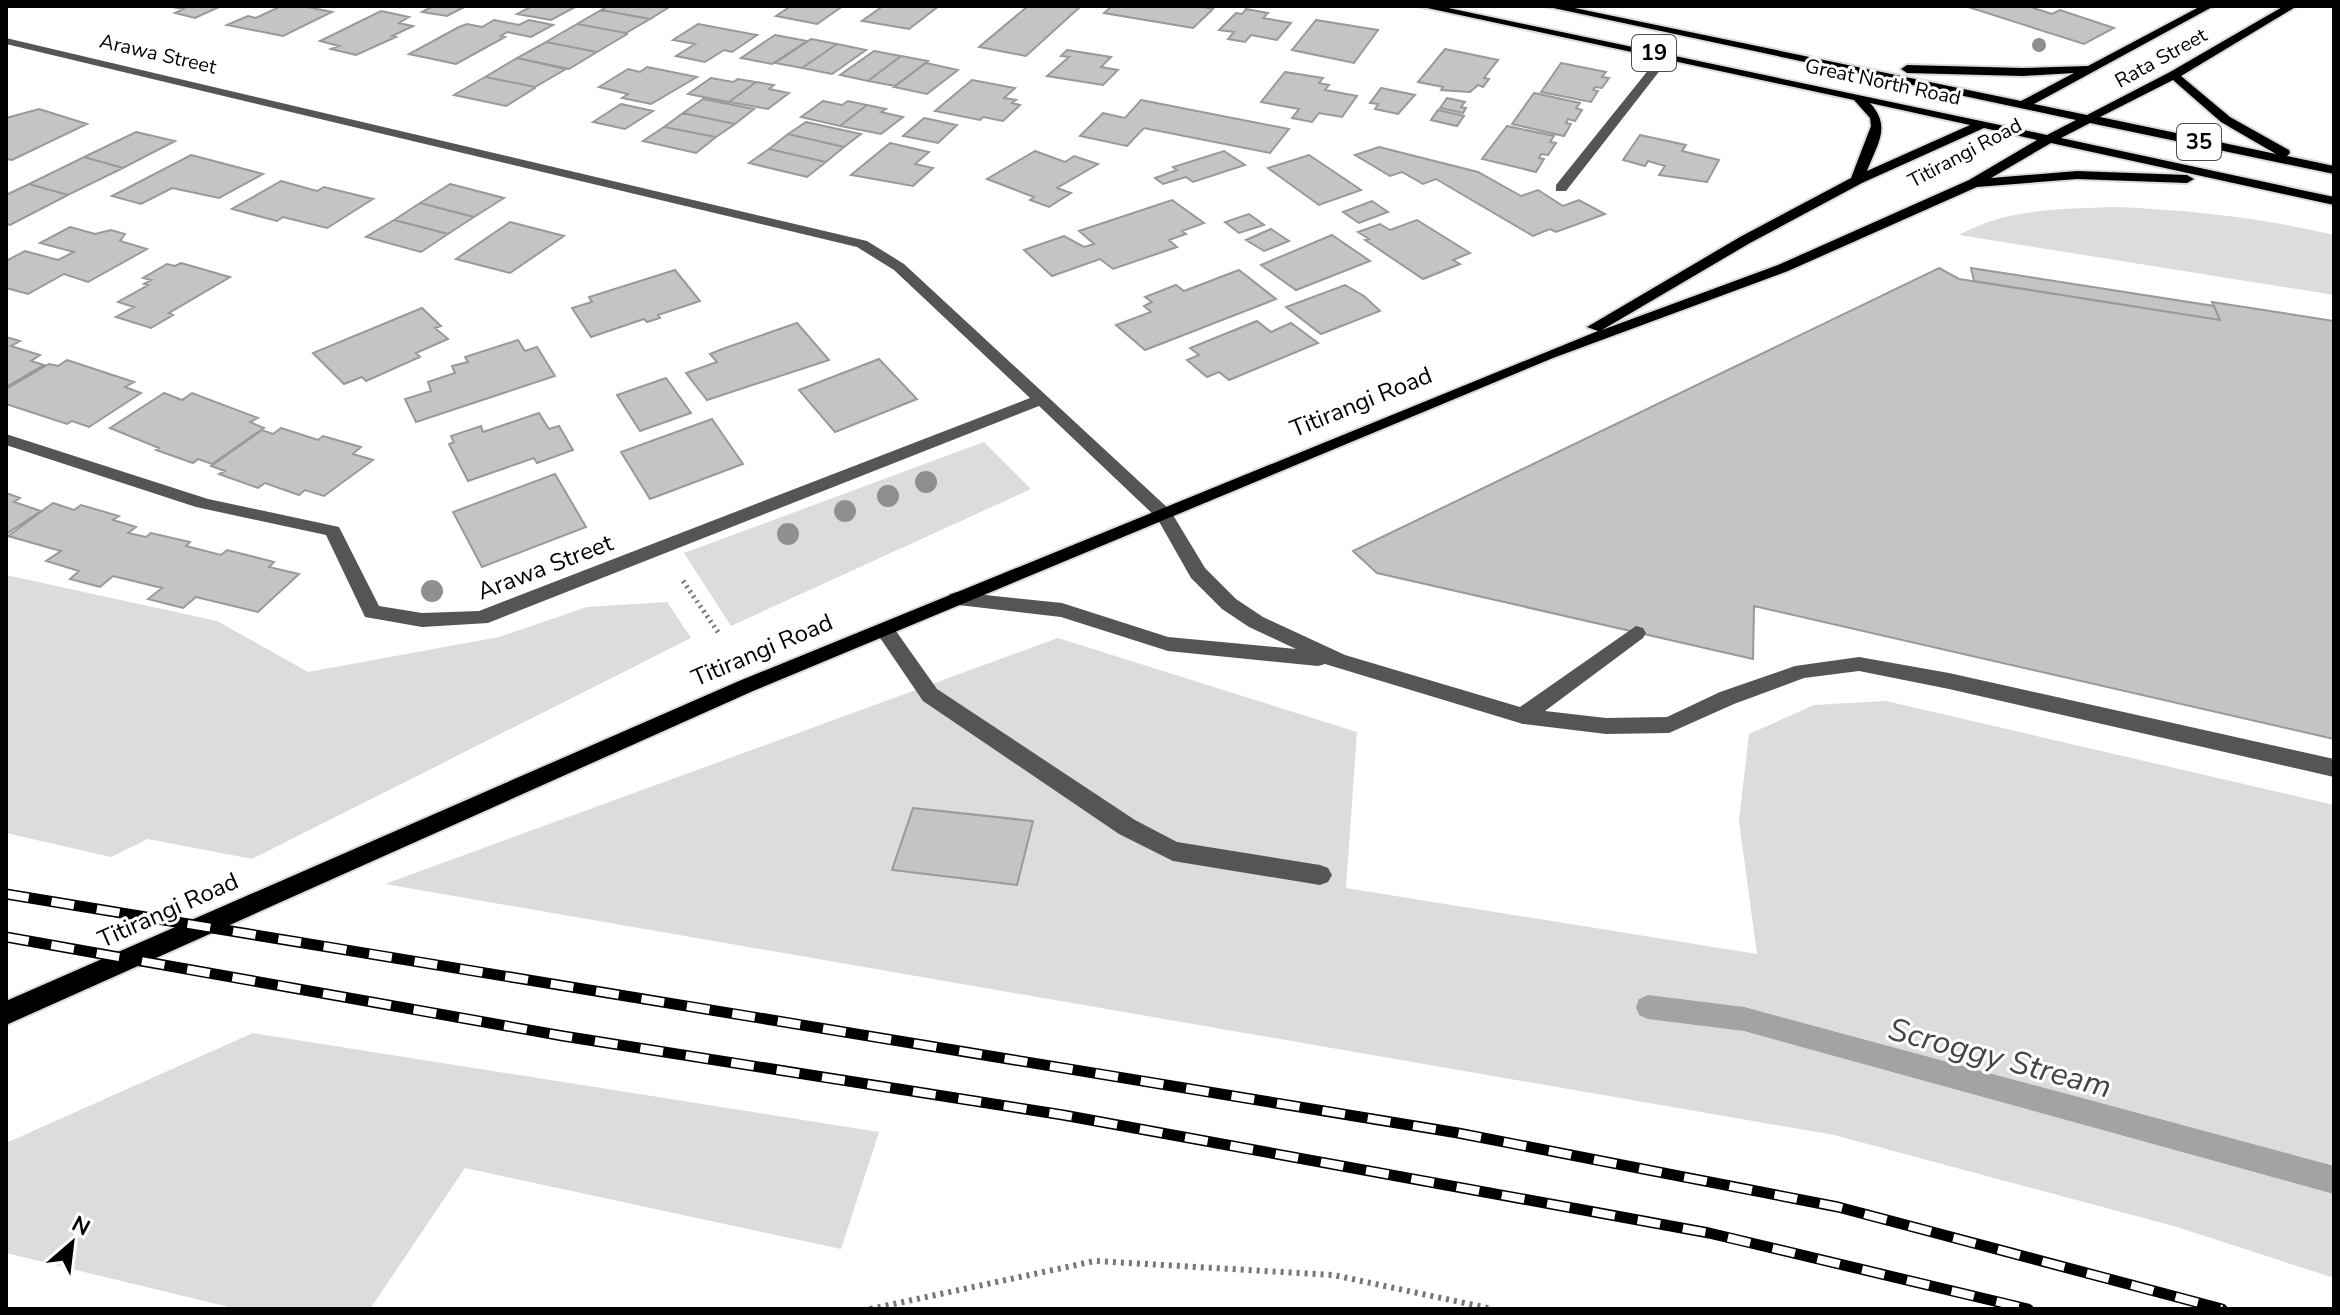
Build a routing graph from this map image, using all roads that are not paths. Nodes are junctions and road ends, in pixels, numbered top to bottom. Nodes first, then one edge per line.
1 (1423, 6) edge
2 (1549, 6) edge
3 (2209, 6) edge
4 (2292, 6) edge
5 (6, 41) edge
6 (1666, 55) junction
7 (1843, 66) junction
8 (2092, 69) junction
9 (2174, 75) junction
10 (1857, 96) junction
11 (2024, 104) junction
12 (2089, 118) junction
13 (1983, 124) junction
14 (2050, 138) junction
15 (2309, 166) junction
16 (2334, 170) edge
17 (1857, 180) junction
18 (1974, 183) junction
19 (2250, 183) junction
20 (1561, 188) dead end
21 (2334, 201) edge
22 (1547, 355) junction
23 (1040, 400) junction
24 (6, 439) edge
25 (1164, 514) junction
26 (957, 599) junction
27 (884, 629) junction
28 (1636, 633) dead end
29 (1338, 661) junction
30 (1523, 716) junction
31 (2334, 768) edge
32 (1320, 875) dead end
33 (6, 1013) edge

1 - 6 main road, Great North Road / 19
2 - 7 main road, Great North Road / 19
3 - 8 main road, Rata Street
4 - 9 main road, Rata Street
5 - 23 street, Arawa Street
6 - 10 main road, Great North Road / 19
6 - 20 street
7 - 8 main road
7 - 11 main road, Great North Road / 19
8 - 11 main road, Rata Street
9 - 12 main road, Rata Street
9 - 15 main road
10 - 13 main road, Great North Road / 19
10 - 17 main road
11 - 12 main road, Great North Road / 19
11 - 13 main road, Rata Street
12 - 14 main road, Rata Street
12 - 15 main road, Great North Road / 35
13 - 14 main road, Great North Road / 19
13 - 17 main road, Titirangi Road
14 - 18 main road, Titirangi Road
14 - 19 main road, Great North Road / 35
15 - 16 main road, Great North Road / 35
17 - 22 main road, Titirangi Road
18 - 19 main road
18 - 22 main road, Titirangi Road
19 - 21 main road, Great North Road / 35
22 - 25 main road, Titirangi Road
23 - 24 street, Arawa Street
23 - 25 street, Arawa Street
25 - 26 main road, Titirangi Road
25 - 29 street, Arawa Street
26 - 27 main road, Titirangi Road
26 - 29 street
27 - 32 street
27 - 33 main road, Titirangi Road
28 - 30 street
29 - 30 street
30 - 31 street

